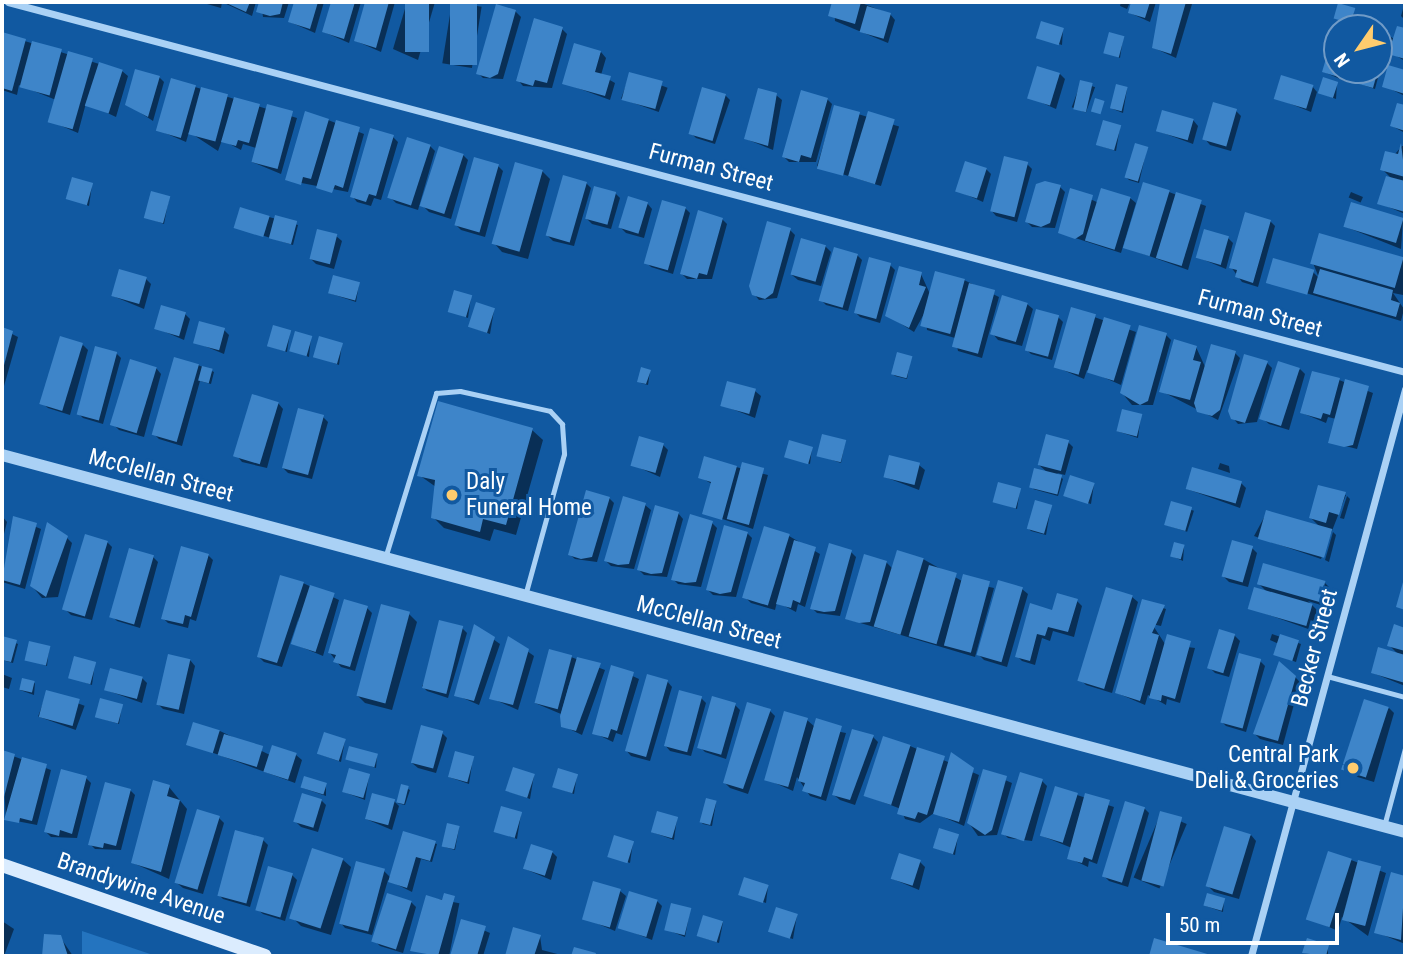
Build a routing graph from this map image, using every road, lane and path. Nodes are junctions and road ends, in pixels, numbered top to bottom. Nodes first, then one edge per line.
1 (8, 2) edge
2 (1405, 372) edge
3 (1405, 389) edge
4 (2, 455) edge
5 (385, 558) junction
6 (525, 596) junction
7 (1327, 676) junction
8 (1405, 697) edge
9 (1405, 748) edge
10 (1293, 802) junction
11 (1384, 826) junction
12 (1405, 832) edge
13 (2, 865) edge
14 (265, 956) edge
15 (1251, 956) edge

1 - 2 street, Furman Street
3 - 7 street, Becker Street
4 - 5 street, McClellan Street
5 - 6 street, McClellan Street
5 - 6 lane
6 - 10 street, McClellan Street
7 - 8 lane
7 - 10 street, Becker Street
9 - 11 lane
10 - 11 street, McClellan Street
10 - 15 street, Becker Street
11 - 12 street, McClellan Street
13 - 14 main road, Brandywine Avenue

